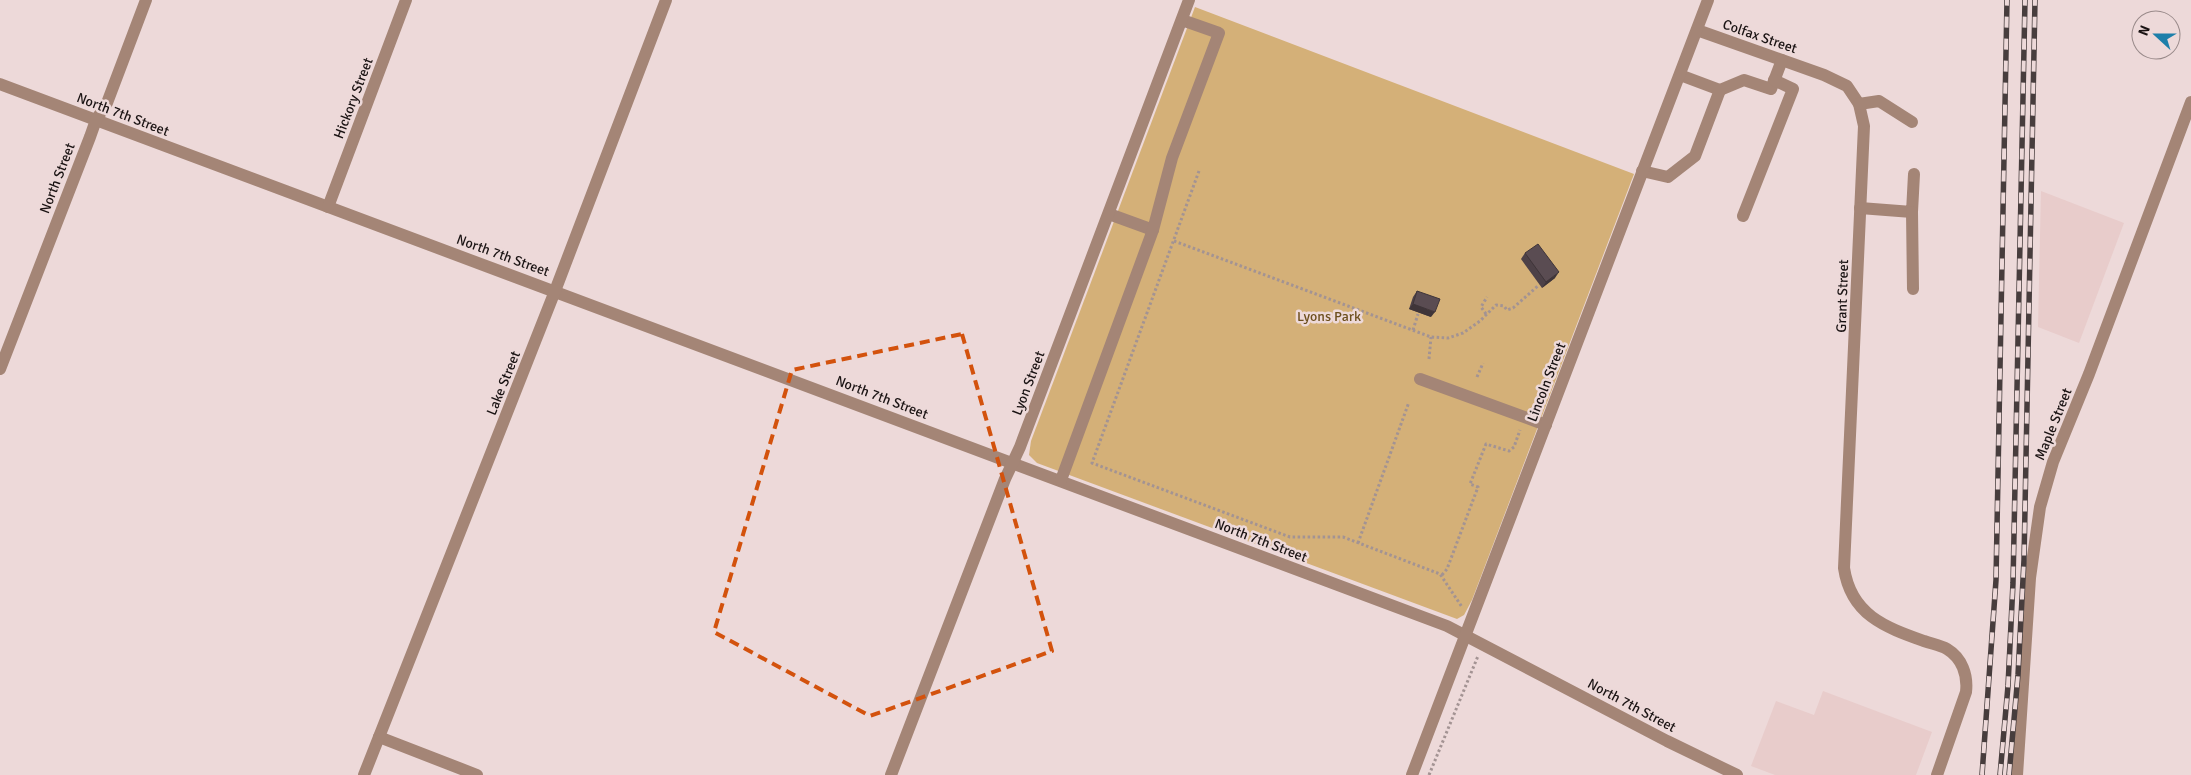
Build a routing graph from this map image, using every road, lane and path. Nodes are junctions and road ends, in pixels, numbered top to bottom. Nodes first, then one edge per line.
1 (146, 0) edge
2 (406, 0) edge
3 (666, 0) edge
4 (1189, 0) edge
5 (1708, 0) edge
6 (1182, 20) junction
7 (1697, 30) junction
8 (1782, 60) junction
9 (1814, 71) joint
10 (1680, 75) junction
11 (1774, 80) junction
12 (0, 84) edge
13 (1720, 90) junction
14 (2191, 102) edge
15 (1859, 104) junction
16 (96, 120) junction
17 (1912, 122) dead end
18 (1199, 171) dead end
19 (1642, 171) junction
20 (1914, 174) dead end
21 (328, 207) junction
22 (1860, 208) junction
23 (1912, 212) junction
24 (1110, 214) junction
25 (1743, 216) dead end
26 (1153, 230) junction
27 (1174, 241) junction
28 (1539, 285) dead end
29 (1913, 289) dead end
30 (555, 291) junction
31 (1487, 297) dead end
32 (1418, 314) edge
33 (1486, 314) junction
34 (1413, 330) junction
35 (1431, 337) junction
36 (1429, 359) dead end
37 (1482, 363) dead end
38 (0, 369) edge
39 (1477, 377) dead end
40 (1420, 379) dead end
41 (1410, 402) dead end
42 (1525, 417) junction
43 (1546, 425) junction
44 (1013, 462) junction
45 (1061, 480) junction
46 (1358, 543) junction
47 (1442, 576) junction
48 (1472, 622) junction
49 (1466, 635) junction
50 (1483, 644) junction
51 (379, 737) junction
52 (364, 775) edge
53 (477, 775) edge
54 (890, 775) edge
55 (1412, 775) edge
56 (1430, 775) edge
57 (1737, 775) edge
58 (1937, 775) edge
59 (2017, 775) edge

1 - 16 street, North Street
2 - 21 street, Hickory Street
3 - 30 street, Lake Street
4 - 6 street, Lyon Street
5 - 7 street, Lincoln Street
6 - 24 street, Lyon Street
6 - 26 street
7 - 8 street, Colfax Street
7 - 10 street, Lincoln Street
8 - 9 street, Colfax Street
8 - 11 street
9 - 15 street, Grant Street
10 - 13 street
10 - 19 street, Lincoln Street
11 - 13 street
11 - 25 street
12 - 16 street, North 7th Street
13 - 19 street
14 - 59 street, Maple Street
15 - 17 street
15 - 22 street, Grant Street
16 - 21 street, North 7th Street
16 - 38 street, North Street
18 - 27 path
19 - 43 street, Lincoln Street
20 - 23 street
21 - 30 street, North 7th Street
22 - 23 street
22 - 58 street, Grant Street
23 - 29 street
24 - 26 street
24 - 44 street, Lyon Street
26 - 45 street
27 - 34 path
27 - 46 path
28 - 33 path
30 - 44 street, North 7th Street
30 - 51 street, Lake Street
31 - 33 path
32 - 34 path
33 - 35 path
34 - 35 path
35 - 36 path
37 - 39 path
40 - 42 street
41 - 46 path
42 - 43 street
42 - 47 path
43 - 48 street, Lincoln Street
44 - 45 street, North 7th Street
44 - 54 street, Lyon Street
45 - 49 street, North 7th Street
46 - 47 path
47 - 48 path
48 - 49 street, Lincoln Street
49 - 50 street, North 7th Street
49 - 55 street, Lincoln Street
50 - 56 path
50 - 57 street, North 7th Street
51 - 52 street, Lake Street
51 - 53 street

